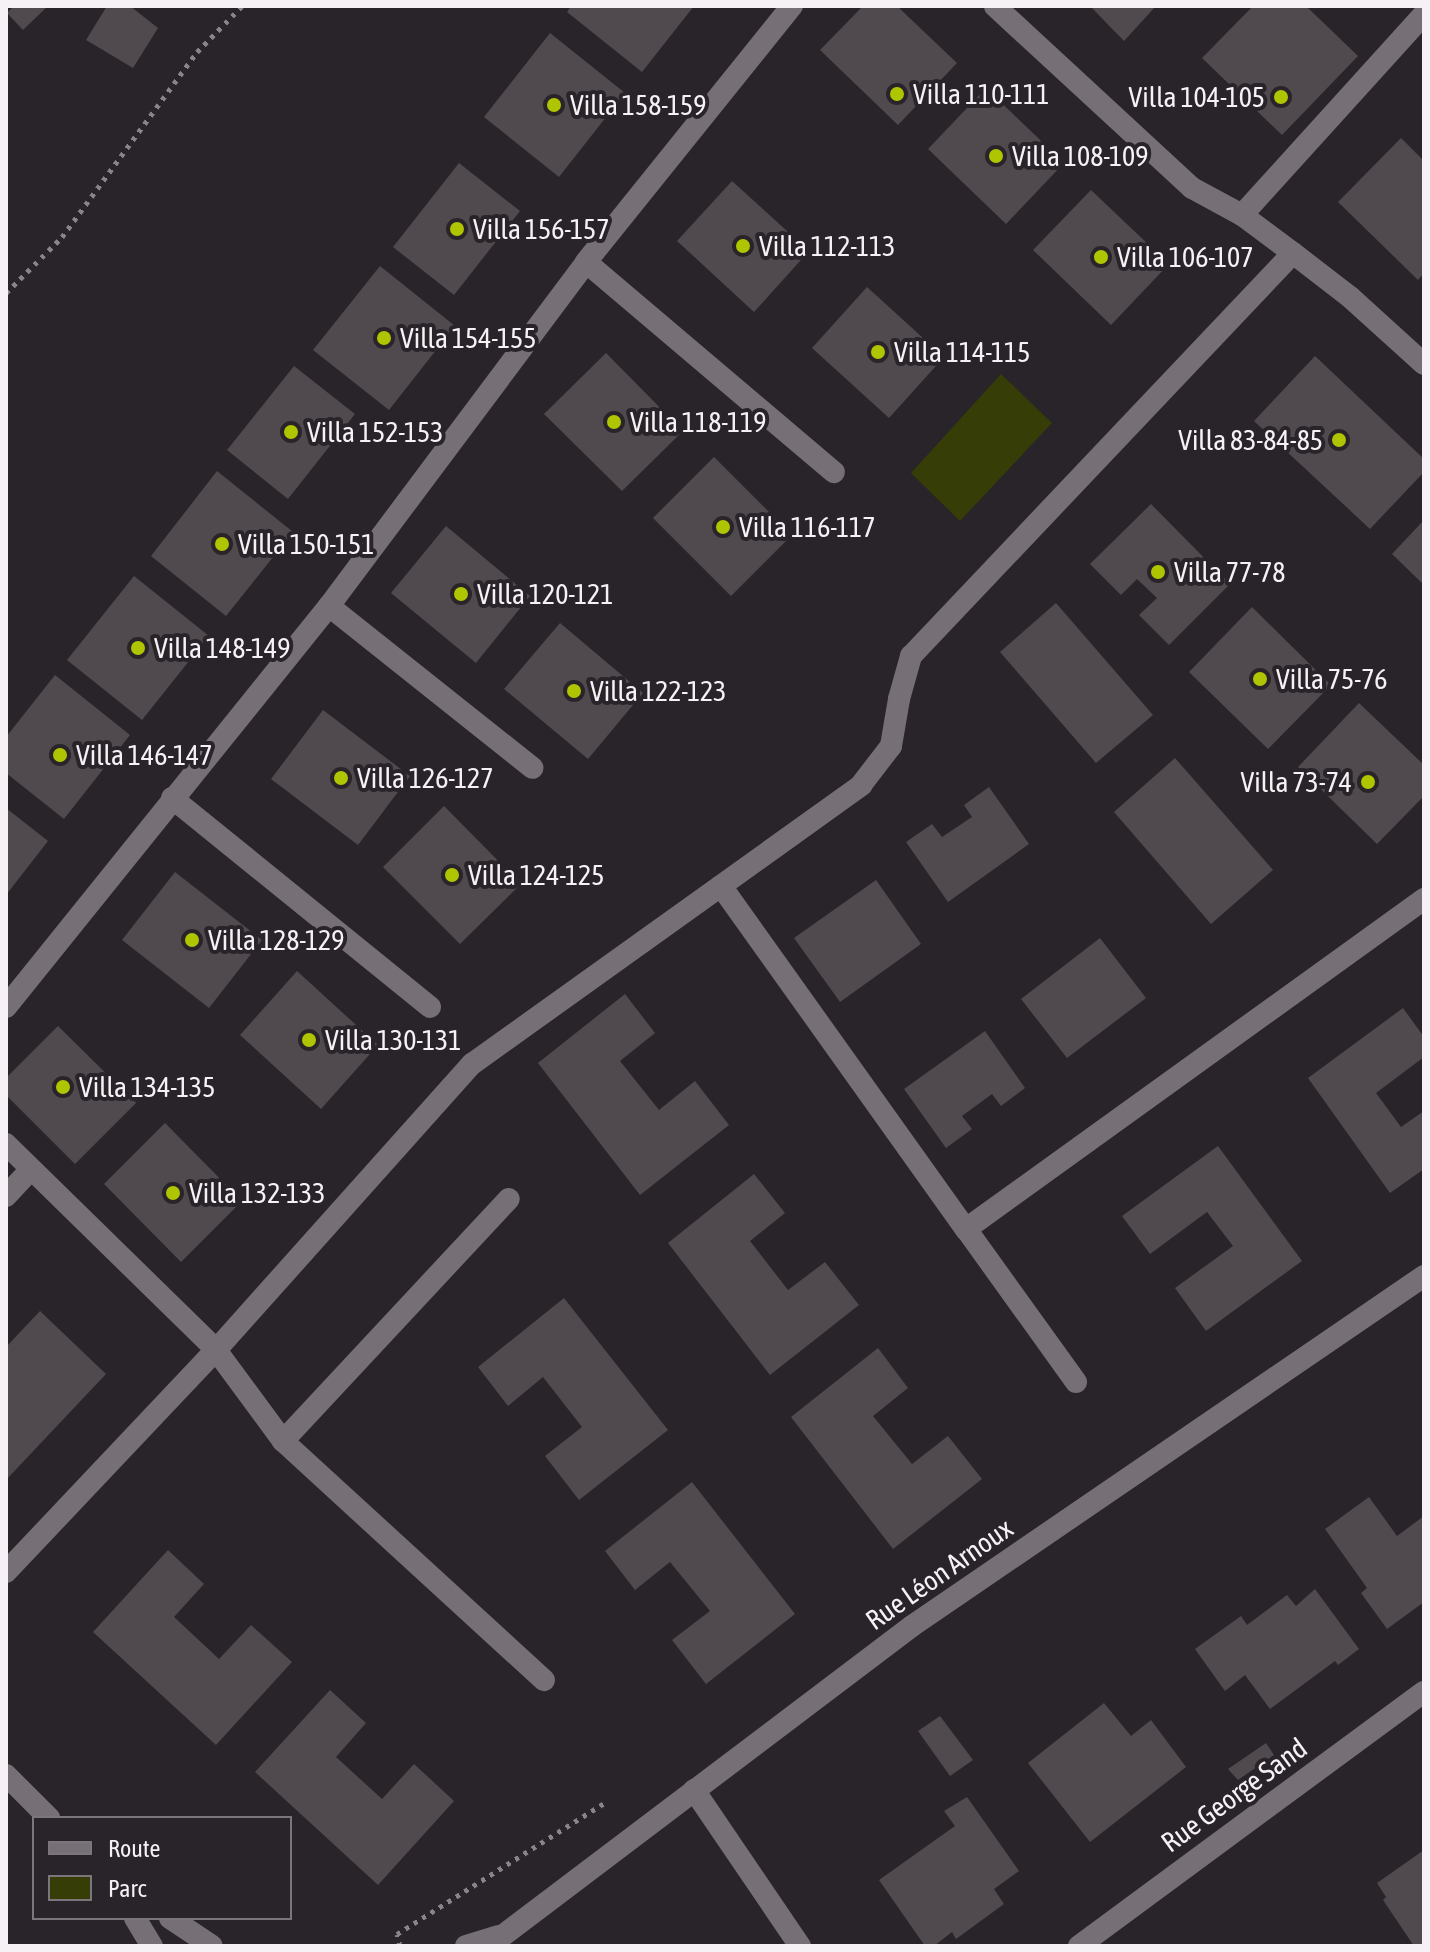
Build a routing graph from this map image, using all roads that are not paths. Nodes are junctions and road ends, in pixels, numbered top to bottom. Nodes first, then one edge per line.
1 (792, 6) edge
2 (995, 6) edge
3 (1424, 14) edge
4 (1242, 215) junction
5 (1293, 253) junction
6 (586, 262) junction
7 (1424, 364) edge
8 (834, 472) dead end
9 (329, 606) junction
10 (533, 768) dead end
11 (172, 798) junction
12 (721, 886) junction
13 (1424, 899) edge
14 (6, 1007) edge
15 (430, 1007) dead end
16 (6, 1144) edge
17 (30, 1170) junction
18 (6, 1196) edge
19 (509, 1199) dead end
20 (966, 1229) junction
21 (1424, 1276) edge
22 (216, 1350) junction
23 (1076, 1382) dead end
24 (283, 1441) junction
25 (6, 1572) edge
26 (544, 1680) dead end
27 (1424, 1692) edge
28 (6, 1775) edge
29 (694, 1790) junction
30 (47, 1816) edge
31 (136, 1920) edge
32 (173, 1920) edge
33 (494, 1941) edge
34 (152, 1946) edge
35 (212, 1946) edge
36 (466, 1946) edge
37 (800, 1946) edge
38 (1079, 1946) edge

1 - 6 street
2 - 4 street
3 - 4 street
4 - 5 street
5 - 7 street
5 - 12 street
6 - 8 street
6 - 9 street
9 - 10 street
9 - 11 street
11 - 14 street
11 - 15 street
12 - 20 street
12 - 22 street
13 - 20 street
16 - 17 street
17 - 18 street
17 - 22 street
19 - 24 street
20 - 23 street
21 - 29 street, Rue Léon Arnoux
22 - 24 street
22 - 25 street
24 - 26 street
27 - 38 street, Rue George Sand
28 - 30 street
29 - 33 street, Rue Léon Arnoux
29 - 37 street
31 - 34 street
32 - 35 street
33 - 36 street, Rue Léon Arnoux

